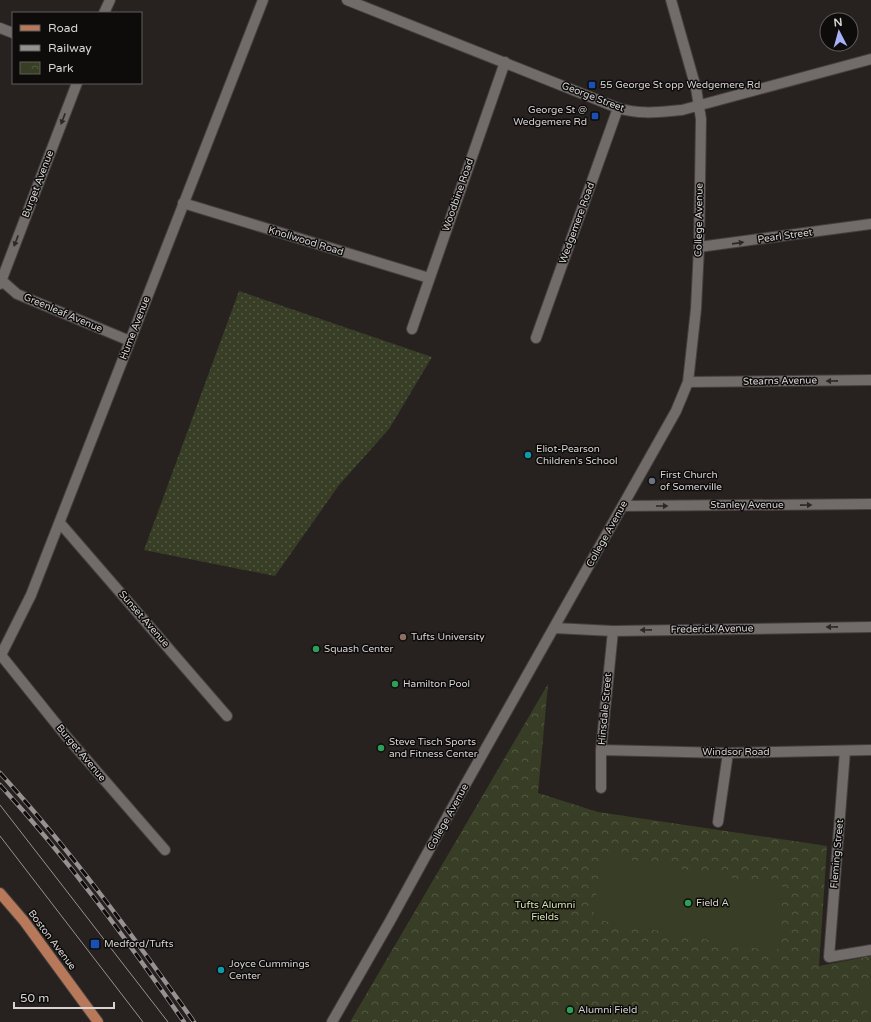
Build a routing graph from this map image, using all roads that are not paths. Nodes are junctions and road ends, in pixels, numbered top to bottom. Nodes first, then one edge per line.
1 (110, 0) edge
2 (263, 0) edge
3 (347, 0) edge
4 (671, 0) edge
5 (104, 12) edge
6 (0, 28) edge
7 (12, 33) edge
8 (871, 58) edge
9 (505, 62) junction
10 (77, 84) edge
11 (698, 106) junction
12 (618, 108) junction
13 (184, 203) junction
14 (871, 224) edge
15 (699, 247) junction
16 (429, 278) junction
17 (0, 281) edge
18 (412, 329) dead end
19 (536, 338) dead end
20 (130, 341) junction
21 (871, 380) edge
22 (688, 382) junction
23 (871, 504) edge
24 (623, 506) junction
25 (60, 523) junction
26 (871, 627) edge
27 (554, 628) junction
28 (613, 631) junction
29 (0, 654) edge
30 (227, 716) dead end
31 (601, 750) junction
32 (871, 750) edge
33 (845, 751) junction
34 (728, 753) junction
35 (601, 788) dead end
36 (718, 822) dead end
37 (164, 850) dead end
38 (0, 893) edge
39 (871, 950) edge
40 (98, 1022) edge
41 (332, 1022) edge

1 - 5 street
2 - 13 street, Hume Avenue
3 - 9 street, George Street
4 - 11 street, College Avenue
6 - 7 street
8 - 11 street, George Street
9 - 12 street, George Street
9 - 16 street, Woodbine Road
10 -> 17 street, Burget Avenue
11 - 12 street, George Street
11 - 15 street, College Avenue
12 - 19 street, Wedgemere Road
13 - 16 street, Knollwood Road
13 - 20 street, Hume Avenue
15 -> 14 street, Pearl Street
15 - 22 street, College Avenue
16 - 18 street, Woodbine Road
17 - 20 street, Greenleaf Avenue
20 - 25 street, Hume Avenue
21 -> 22 street, Stearns Avenue
22 - 24 street, College Avenue
24 -> 23 street, Stanley Avenue
24 - 27 street, College Avenue
25 - 29 street, Hume Avenue
25 - 30 street, Sunset Avenue
26 -> 28 street, Frederick Avenue
27 - 28 street, Frederick Avenue
27 - 41 street, College Avenue
28 - 31 street, Hinsdale Street
29 - 37 street, Burget Avenue
31 - 34 street, Windsor Road
31 - 35 street, Hinsdale Street
32 - 33 street, Windsor Road
33 - 34 street, Windsor Road
33 - 39 street, Fleming Street
34 - 36 street
38 - 40 main road, Boston Avenue

